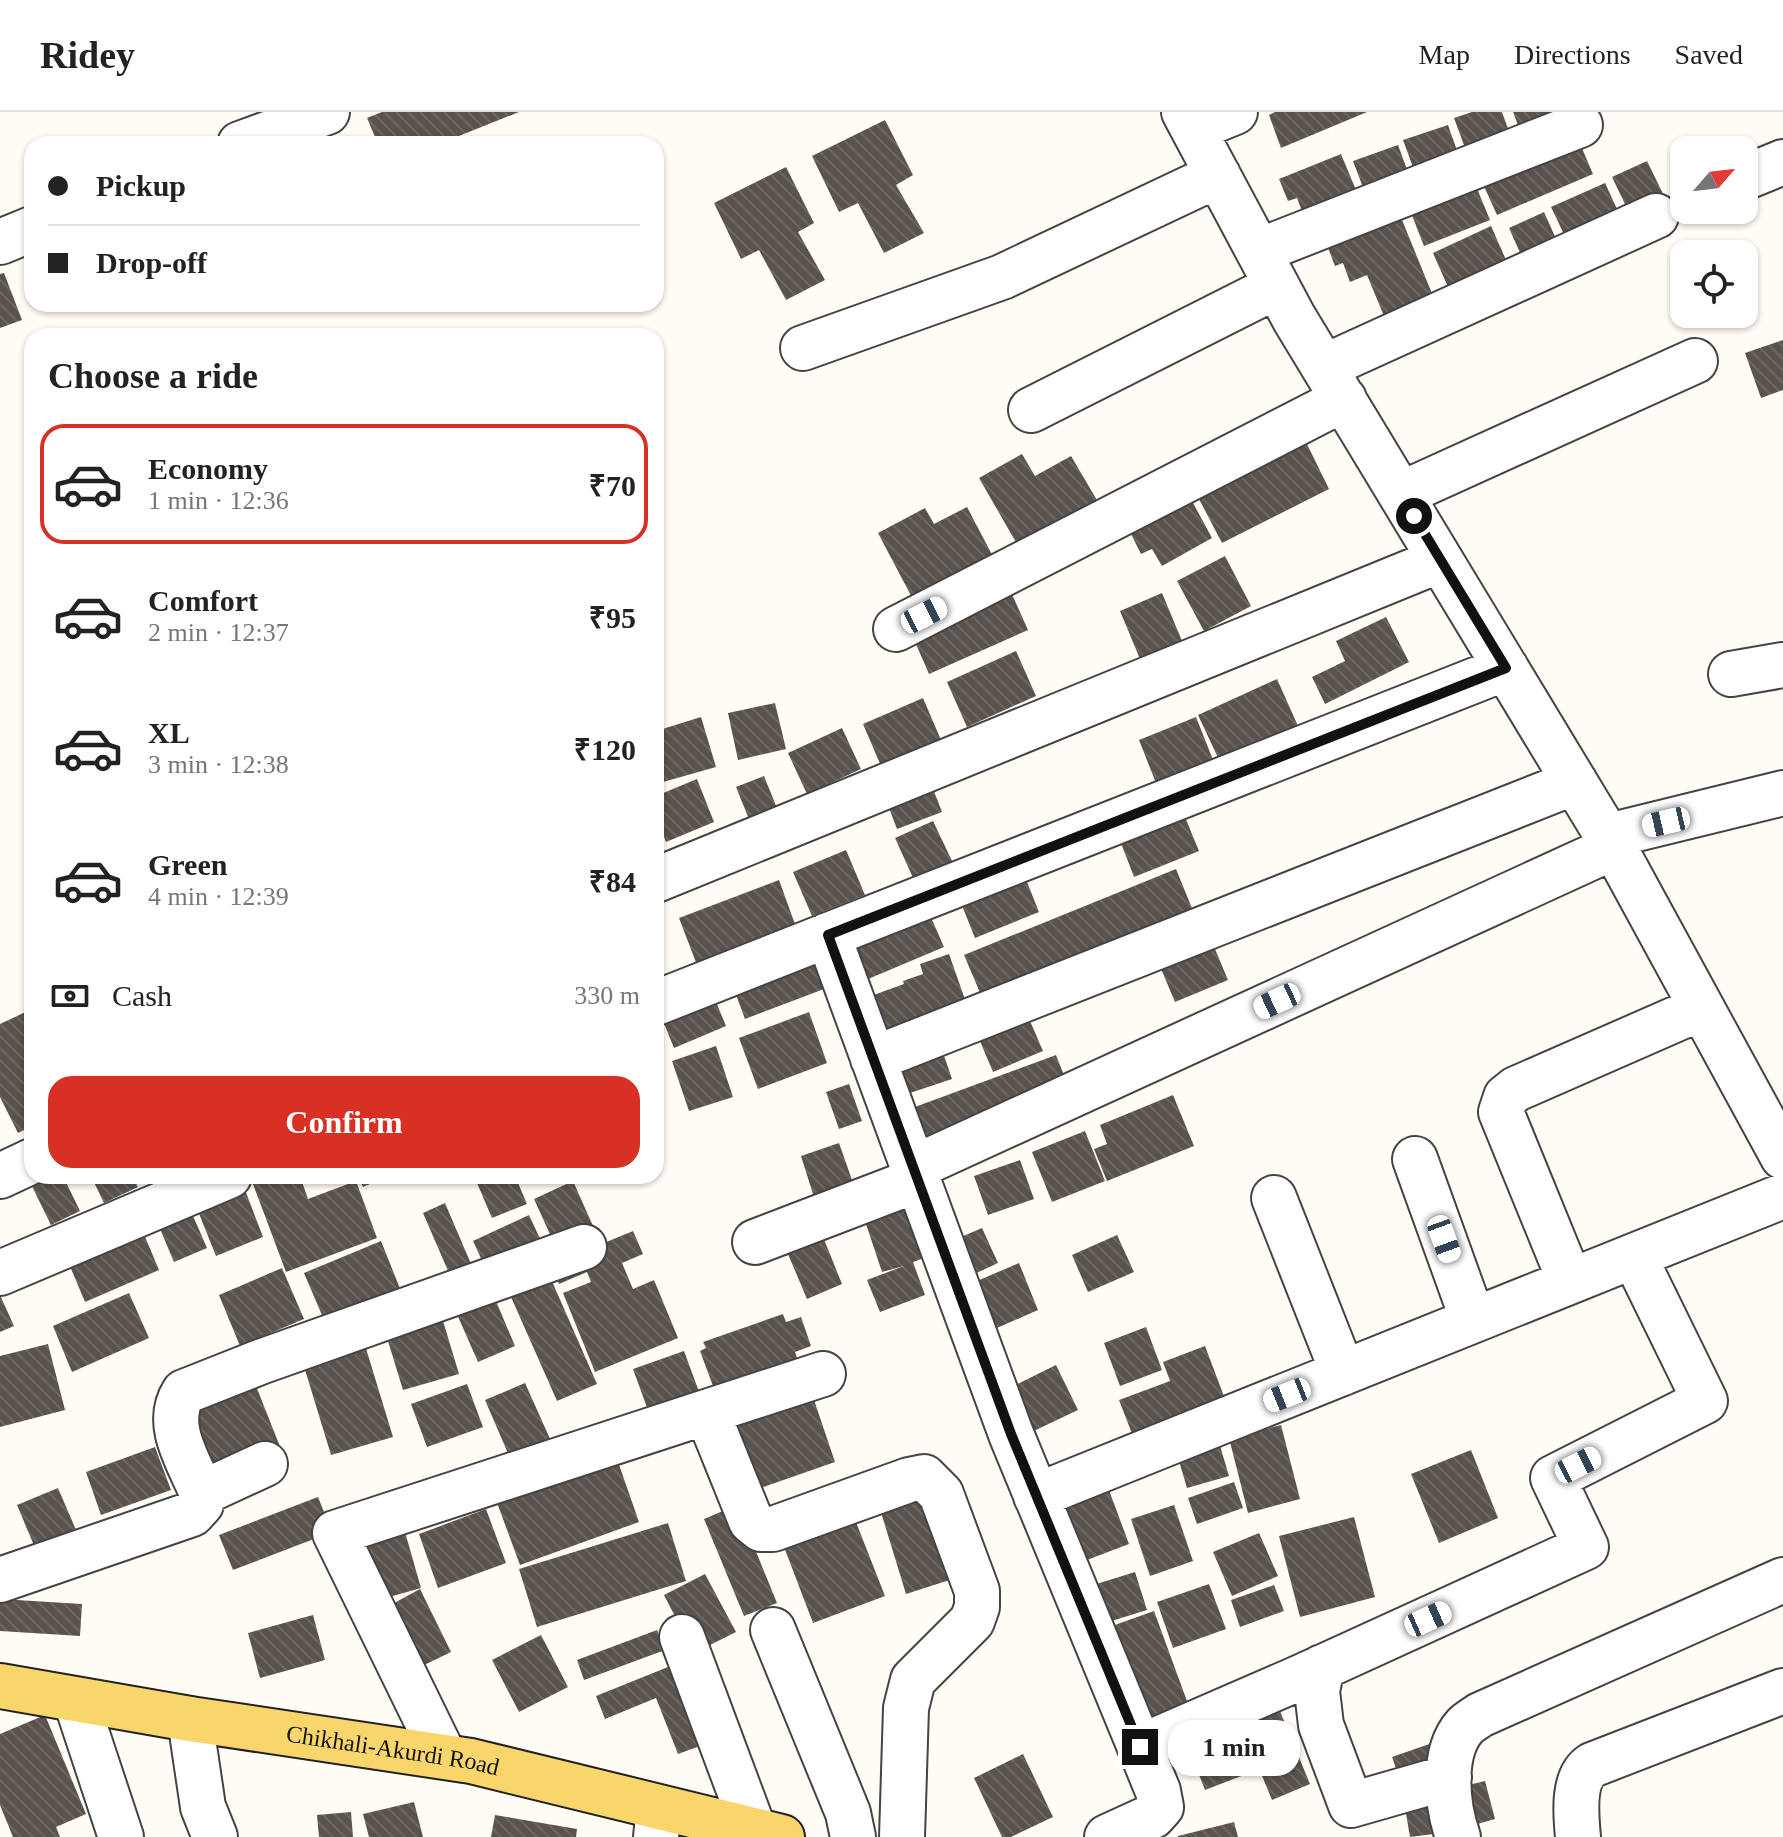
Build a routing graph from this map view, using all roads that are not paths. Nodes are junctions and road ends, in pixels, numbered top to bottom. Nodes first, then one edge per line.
1 (327, 112) edge
2 (1235, 112) edge
3 (1188, 120) edge
4 (1580, 125) dead end
5 (262, 136) edge
6 (1783, 162) edge
7 (1758, 172) edge
8 (1218, 175) junction
9 (1656, 216) dead end
10 (24, 232) edge
11 (0, 242) edge
12 (1268, 269) junction
13 (803, 348) dead end
14 (1695, 361) dead end
15 (1334, 383) junction
16 (1031, 410) dead end
17 (1401, 494) junction
18 (1440, 560) junction
19 (896, 629) dead end
20 (1783, 665) edge
21 (1506, 668) junction
22 (1731, 674) dead end
23 (1575, 782) junction
24 (1783, 793) edge
25 (1611, 842) junction
26 (664, 877) edge
27 (828, 935) junction
28 (664, 1000) edge
29 (1701, 1008) junction
30 (873, 1059) junction
31 (1783, 1157) edge
32 (1415, 1159) dead end
33 (24, 1165) edge
34 (915, 1174) junction
35 (0, 1176) edge
36 (210, 1184) edge
37 (1783, 1196) edge
38 (1274, 1198) dead end
39 (755, 1242) dead end
40 (584, 1247) dead end
41 (1634, 1256) junction
42 (0, 1273) edge
43 (1570, 1281) junction
44 (1473, 1320) junction
45 (1343, 1373) junction
46 (823, 1374) dead end
47 (707, 1412) junction
48 (265, 1464) dead end
49 (202, 1493) junction
50 (1036, 1496) junction
51 (0, 1580) edge
52 (1783, 1580) edge
53 (773, 1630) dead end
54 (682, 1637) dead end
55 (1322, 1667) junction
56 (0, 1686) edge
57 (1783, 1691) edge
58 (76, 1701) junction
59 (190, 1719) junction
60 (1140, 1747) junction
61 (444, 1756) junction
62 (1449, 1777) junction
63 (657, 1823) edge
64 (768, 1834) edge
65 (121, 1837) edge
66 (215, 1837) edge
67 (853, 1837) edge
68 (902, 1837) edge
69 (1107, 1837) edge
70 (1458, 1837) edge
71 (1578, 1837) edge

1 - 5 street
2 - 3 street
3 - 8 street
4 - 12 street
6 - 7 street
8 - 12 street
8 - 13 street
9 - 15 street
10 - 11 street
12 - 15 street
12 - 16 street
14 - 17 street
15 - 17 street
15 - 19 street
17 - 18 street
18 - 21 street
18 - 26 street
20 - 22 street
21 - 23 street
21 - 27 street
23 - 25 street
23 - 30 street
24 - 25 street
25 - 29 street
25 - 34 street
27 - 28 street
27 - 30 street
29 - 31 street
29 - 43 street
30 - 34 street
32 - 44 street
33 - 35 street
34 - 39 street
34 - 50 street
36 - 42 street
37 - 41 street
38 - 45 street
40 - 49 street
41 - 43 street
41 - 55 street
43 - 44 street
44 - 45 street
45 - 50 street
46 - 47 street
47 - 61 street
47 - 68 street
48 - 49 street
49 - 51 street
50 - 60 street
52 - 62 street
53 - 67 street
54 - 64 street
55 - 60 street
55 - 62 street
56 - 58 main road, Chikhali-Akurdi Road
57 - 71 street
58 - 59 main road, Chikhali-Akurdi Road
58 - 65 street
59 - 61 main road, Chikhali-Akurdi Road
59 - 66 street
60 - 69 street
61 - 63 main road, Chikhali-Akurdi Road
62 - 70 street
63 - 64 main road, Chikhali-Akurdi Road

